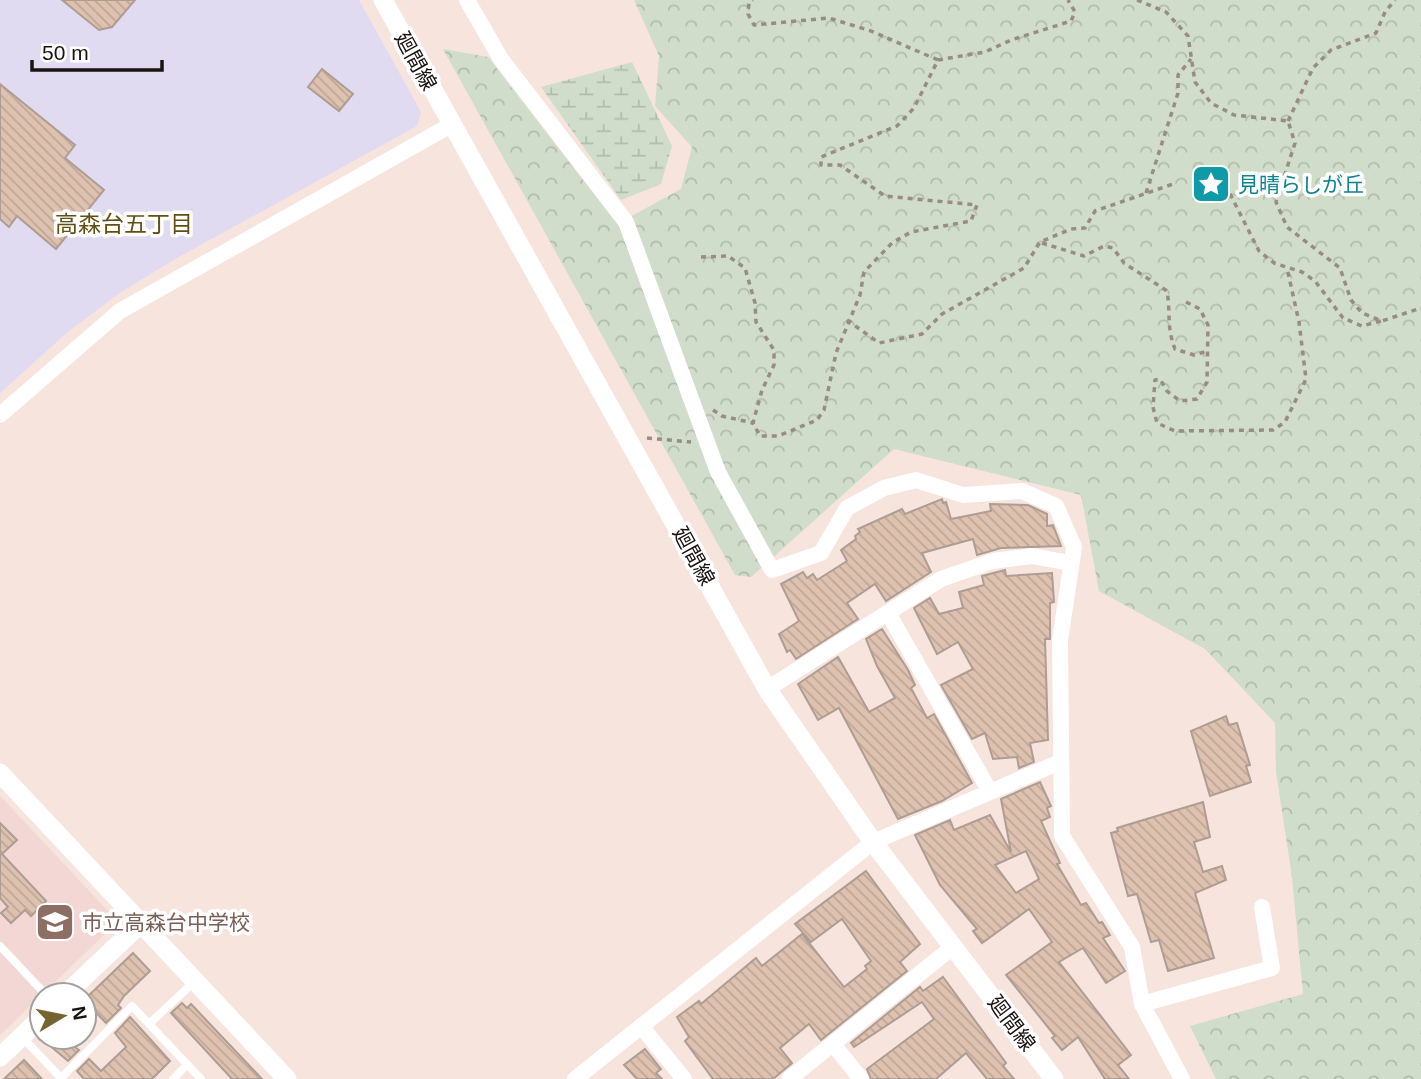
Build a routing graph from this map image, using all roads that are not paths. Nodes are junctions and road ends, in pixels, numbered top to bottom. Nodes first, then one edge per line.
1 (383, 0) edge
2 (467, 0) edge
3 (451, 125) junction
4 (0, 415) edge
5 (1070, 563) junction
6 (888, 613) junction
7 (767, 690) junction
8 (1060, 762) junction
9 (0, 774) edge
10 (989, 790) junction
11 (873, 842) junction
12 (1262, 907) dead end
13 (141, 923) junction
14 (0, 946) edge
15 (954, 946) junction
16 (33, 981) edge
17 (80, 981) edge
18 (195, 981) junction
19 (1142, 1004) junction
20 (149, 1024) junction
21 (641, 1026) junction
22 (28, 1031) edge
23 (22, 1037) junction
24 (833, 1044) junction
25 (0, 1058) edge
26 (187, 1065) junction
27 (60, 1079) edge
28 (173, 1079) edge
29 (201, 1079) edge
30 (287, 1079) edge
31 (575, 1079) edge
32 (684, 1079) edge
33 (789, 1079) edge
34 (861, 1079) edge
35 (1054, 1079) edge
36 (1182, 1079) edge

1 - 3 street, 廻間線
2 - 5 street
3 - 4 street
3 - 7 street, 廻間線
5 - 6 street
5 - 8 street
6 - 7 street
6 - 10 street
7 - 11 street, 廻間線
8 - 10 street
8 - 19 street
9 - 13 street
10 - 11 street
11 - 15 street, 廻間線
11 - 21 street
12 - 19 street
13 - 17 street
13 - 18 street
14 - 16 lane
15 - 24 street
15 - 35 street, 廻間線
18 - 20 lane
18 - 30 street
19 - 36 street
20 - 26 lane
20 - 27 lane
21 - 31 street
21 - 32 street
22 - 23 street
23 - 25 street
23 - 27 lane
24 - 33 street
24 - 34 street
26 - 28 lane
26 - 29 lane

